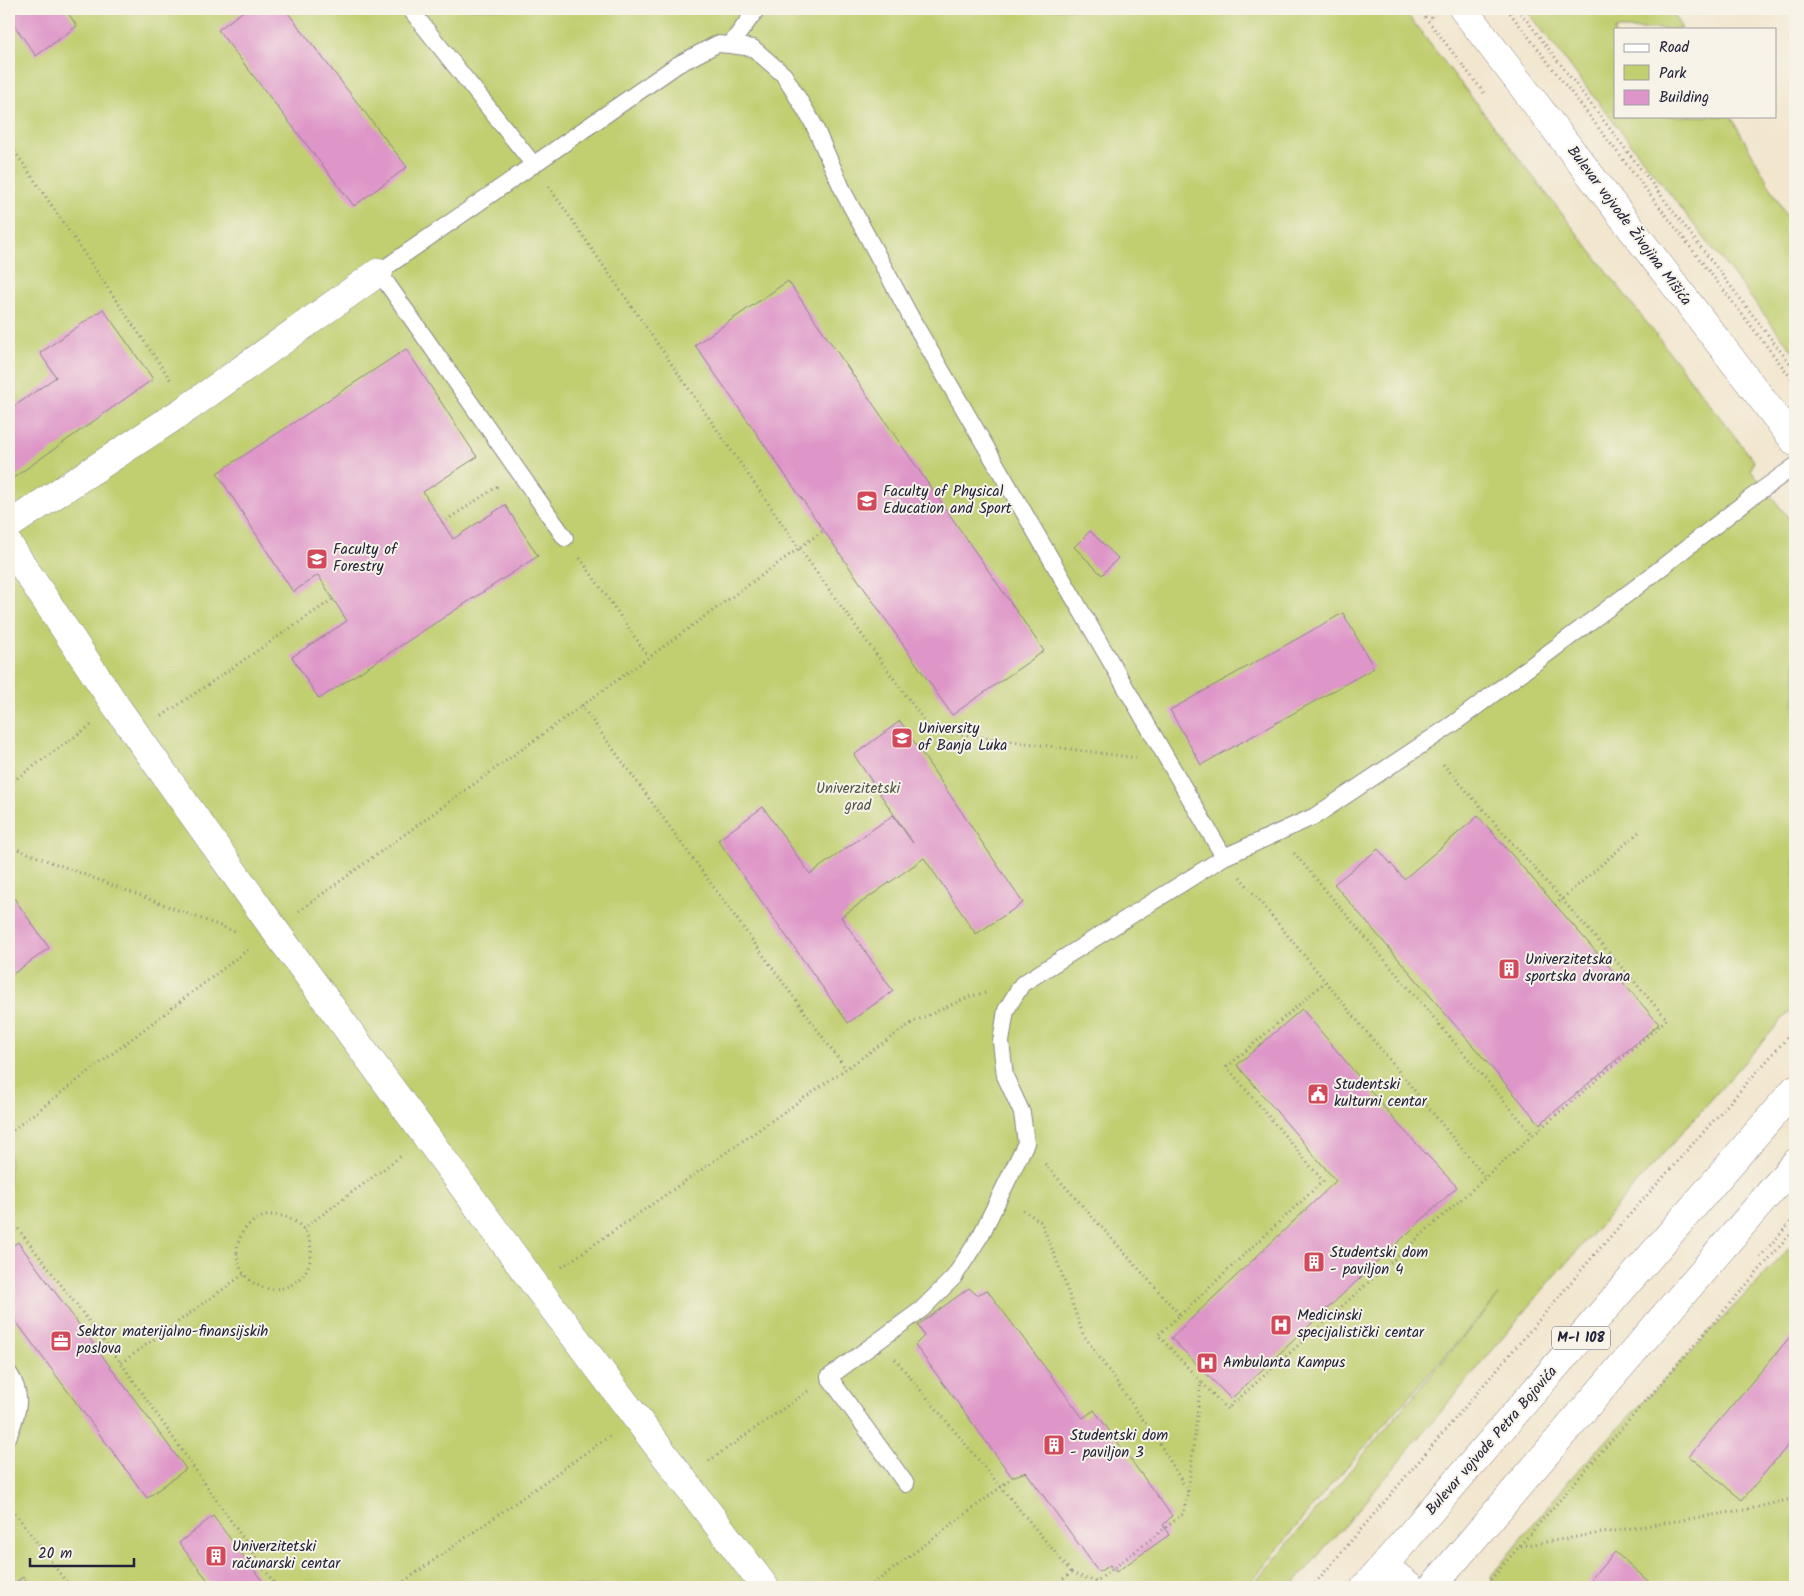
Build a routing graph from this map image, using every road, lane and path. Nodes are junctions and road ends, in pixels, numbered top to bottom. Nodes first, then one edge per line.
1 (410, 9) edge
2 (757, 9) edge
3 (1419, 9) edge
4 (1463, 9) edge
5 (1507, 9) edge
6 (1518, 9) edge
7 (730, 45) junction
8 (1485, 94) dead end
9 (9, 143) edge
10 (534, 165) junction
11 (379, 272) junction
12 (1795, 370) edge
13 (1795, 383) edge
14 (189, 407) junction
15 (1795, 442) edge
16 (1795, 466) edge
17 (518, 471) junction
18 (442, 523) dead end
19 (9, 525) edge
20 (824, 530) dead end
21 (565, 538) joint
22 (9, 545) edge
23 (799, 548) junction
24 (333, 599) dead end
25 (648, 656) junction
26 (581, 705) junction
27 (116, 706) junction
28 (136, 734) junction
29 (1424, 742) junction
30 (1169, 763) junction
31 (9, 784) edge
32 (1639, 832) dead end
33 (1277, 833) junction
34 (9, 846) edge
35 (1224, 857) junction
36 (1561, 899) junction
37 (1555, 905) dead end
38 (267, 935) junction
39 (1326, 982) junction
40 (1022, 984) junction
41 (1795, 1029) edge
42 (846, 1069) junction
43 (1795, 1089) edge
44 (9, 1134) edge
45 (1533, 1135) junction
46 (426, 1137) junction
47 (1026, 1143) junction
48 (1795, 1163) edge
49 (1485, 1177) junction
50 (996, 1204) junction
51 (9, 1217) edge
52 (303, 1229) junction
53 (1795, 1229) edge
54 (244, 1274) junction
55 (536, 1286) junction
56 (1180, 1315) junction
57 (879, 1340) junction
58 (120, 1363) junction
59 (9, 1373) edge
60 (829, 1377) junction
61 (1201, 1382) junction
62 (636, 1418) junction
63 (9, 1435) edge
64 (1012, 1477) dead end
65 (684, 1478) junction
66 (906, 1484) dead end
67 (1001, 1487) junction
68 (1188, 1492) junction
69 (1795, 1498) edge
70 (9, 1505) edge
71 (1521, 1546) junction
72 (1384, 1566) junction
73 (1072, 1573) junction
74 (70, 1587) edge
75 (277, 1587) edge
76 (396, 1587) edge
77 (766, 1587) edge
78 (869, 1587) edge
79 (1051, 1587) edge
80 (1312, 1587) edge
81 (1366, 1587) edge
82 (1410, 1587) edge
83 (1432, 1587) edge
84 (1484, 1587) edge

1 - 10 lane
2 - 7 lane
3 - 8 path
4 - 15 street, Bulevar vojvode Živojina Mišića
5 - 13 path
6 - 12 path
7 - 10 lane
7 - 30 lane
9 - 14 path
10 - 11 lane
10 - 23 path
11 - 14 street
11 - 17 lane
14 - 19 street
16 - 29 lane
17 - 18 path
17 - 21 lane
20 - 23 path
21 - 25 path
22 - 27 street
23 - 25 path
23 - 30 path
24 - 28 path
25 - 26 path
26 - 38 path
26 - 42 path
27 - 28 street
27 - 31 path
28 - 38 street
29 - 33 lane
29 - 36 path
30 - 35 lane
32 - 36 path
33 - 35 lane
33 - 45 path
34 - 38 path
35 - 39 path
35 - 40 lane
36 - 37 path
36 - 45 path
38 - 44 path
38 - 46 street
39 - 49 path
39 - 56 path
40 - 42 path
40 - 47 lane
41 - 80 path
42 - 55 path
43 - 72 street, Bulevar vojvode Petra Bojovića / M-I 108
45 - 49 path
46 - 52 path
46 - 55 street
47 - 50 lane
47 - 56 path
48 - 83 street, M-I 108
49 - 61 path
50 - 57 lane
50 - 68 path
51 - 58 path
52 - 54 path
52 - 54 path
53 - 71 path
54 - 58 path
55 - 62 street
56 - 61 path
57 - 60 lane
57 - 67 path
58 - 75 path
59 - 63 lane
60 - 65 path
60 - 66 lane
61 - 68 path
62 - 65 street
62 - 76 path
64 - 67 path
65 - 77 street
67 - 73 path
67 - 78 path
68 - 73 path
69 - 71 path
70 - 74 path
71 - 84 path
72 - 81 street, Bulevar vojvode Petra Bojovića / M-I 108
72 - 82 street
73 - 79 path

